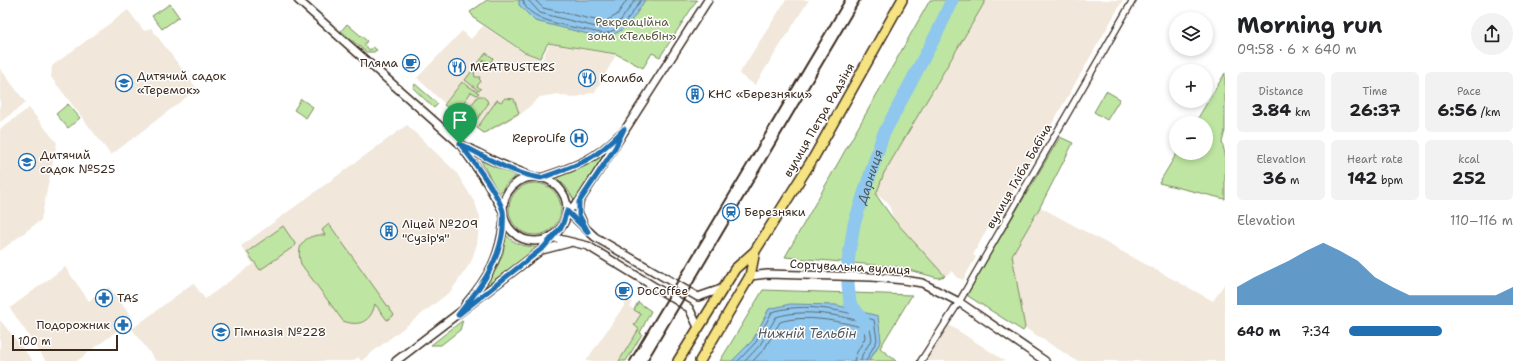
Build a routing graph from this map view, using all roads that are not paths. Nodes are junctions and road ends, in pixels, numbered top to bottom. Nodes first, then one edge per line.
1 (298, 0) edge
2 (708, 0) edge
3 (902, 0) edge
4 (1133, 0) edge
5 (624, 129) junction
6 (460, 144) junction
7 (537, 178) junction
8 (579, 202) junction
9 (567, 211) junction
10 (503, 214) junction
11 (588, 232) junction
12 (551, 237) junction
13 (577, 243) junction
14 (540, 251) junction
15 (755, 251) junction
16 (750, 276) junction
17 (724, 288) junction
18 (959, 302) junction
19 (458, 315) junction
20 (698, 327) junction
21 (396, 361) edge
22 (678, 361) edge
23 (700, 361) edge
24 (921, 361) edge
25 (1046, 361) edge

1 - 6 street
2 - 5 street
3 - 15 main road, вулиця Петра Радзіня
4 - 18 street, вулиця Гліба Бабіча
5 - 7 street
5 - 8 street
6 - 7 street
6 - 10 street
7 - 9 street
7 - 10 street
8 - 9 street
8 - 11 street
9 - 11 street
9 - 12 street
10 - 12 street
10 - 19 street
11 - 17 street
12 - 13 street
12 - 14 street
13 - 14 street
13 - 20 street
14 - 19 street
15 - 16 main road, вулиця Петра Радзіня
15 - 17 main road, вулиця Петра Радзіня
16 - 18 street, Сортувальна вулиця
16 - 23 main road, вулиця Петра Радзіня
17 - 20 main road, вулиця Петра Радзіня
18 - 24 street, вулиця Гліба Бабіча
18 - 25 street, Сортувальна вулиця
19 - 21 street
20 - 22 main road, вулиця Петра Радзіня

